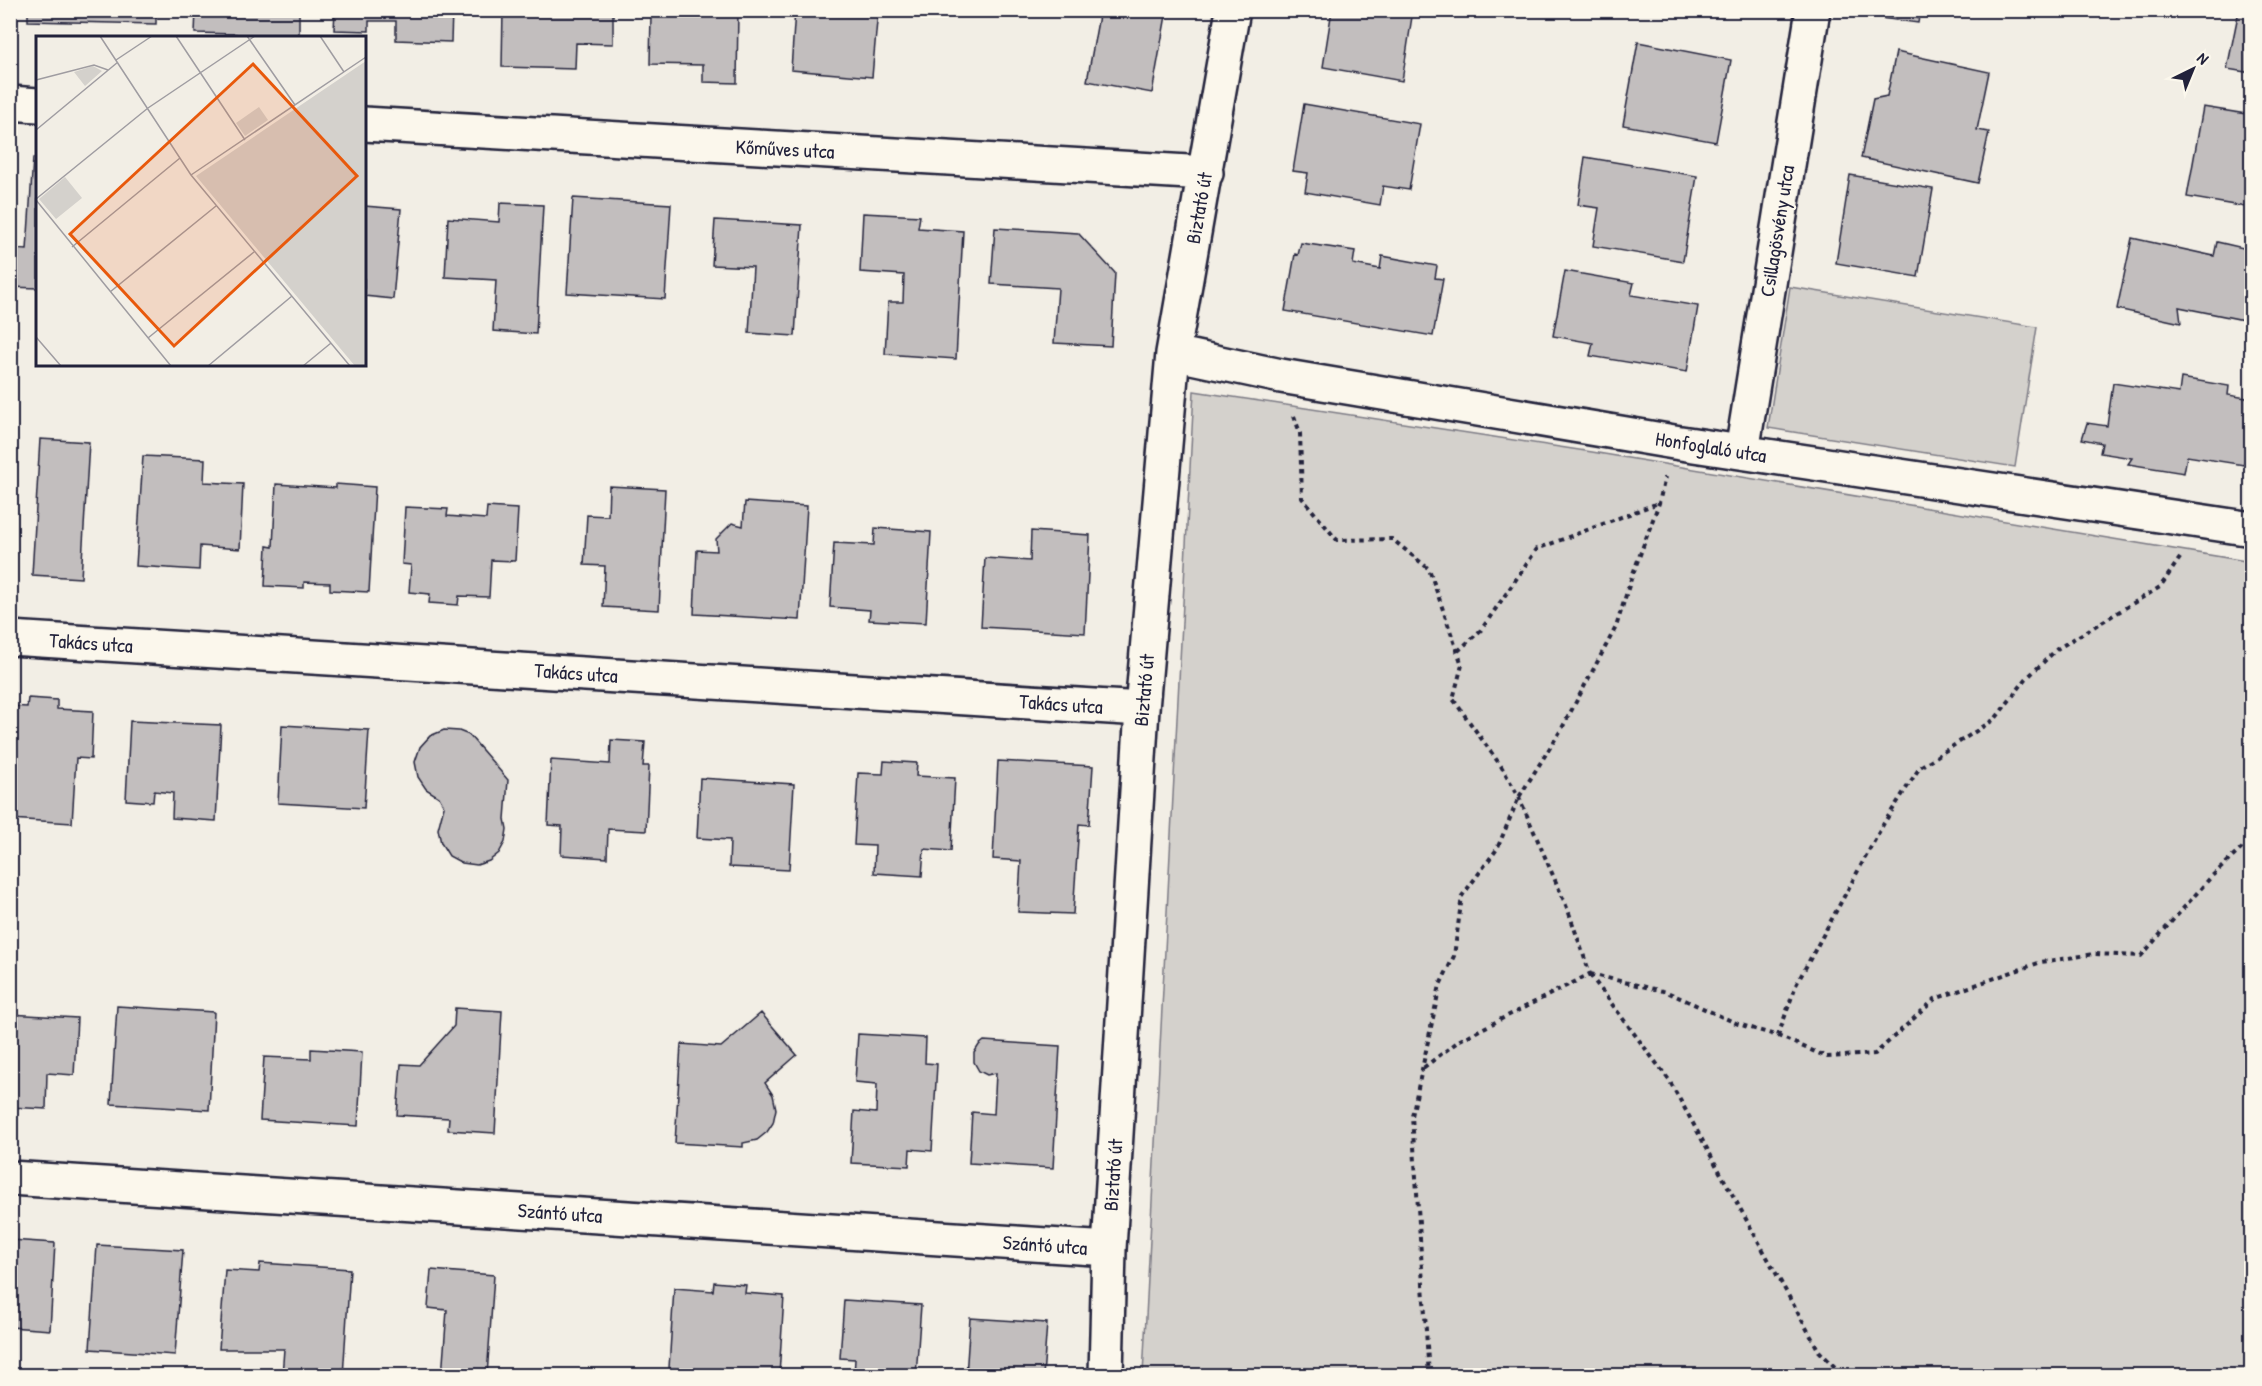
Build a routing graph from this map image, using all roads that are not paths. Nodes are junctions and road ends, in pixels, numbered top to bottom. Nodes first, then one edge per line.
1 (1233, 10) edge
2 (1813, 10) edge
3 (10, 103) edge
4 (36, 105) edge
5 (366, 124) edge
6 (1206, 173) junction
7 (1173, 353) junction
8 (1742, 452) junction
9 (2252, 530) edge
10 (10, 638) edge
11 (1142, 709) junction
12 (10, 1178) edge
13 (1109, 1249) junction
14 (1106, 1376) edge

1 - 6 street, Biztató út
2 - 8 street, Csillagösvény utca
3 - 4 street
5 - 6 street, Kőműves utca
6 - 7 street, Biztató út
7 - 8 street, Honfoglaló utca
7 - 11 street, Biztató út
8 - 9 street, Honfoglaló utca
10 - 11 street, Takács utca
11 - 13 street, Biztató út
12 - 13 street, Szántó utca
13 - 14 street, Biztató út

